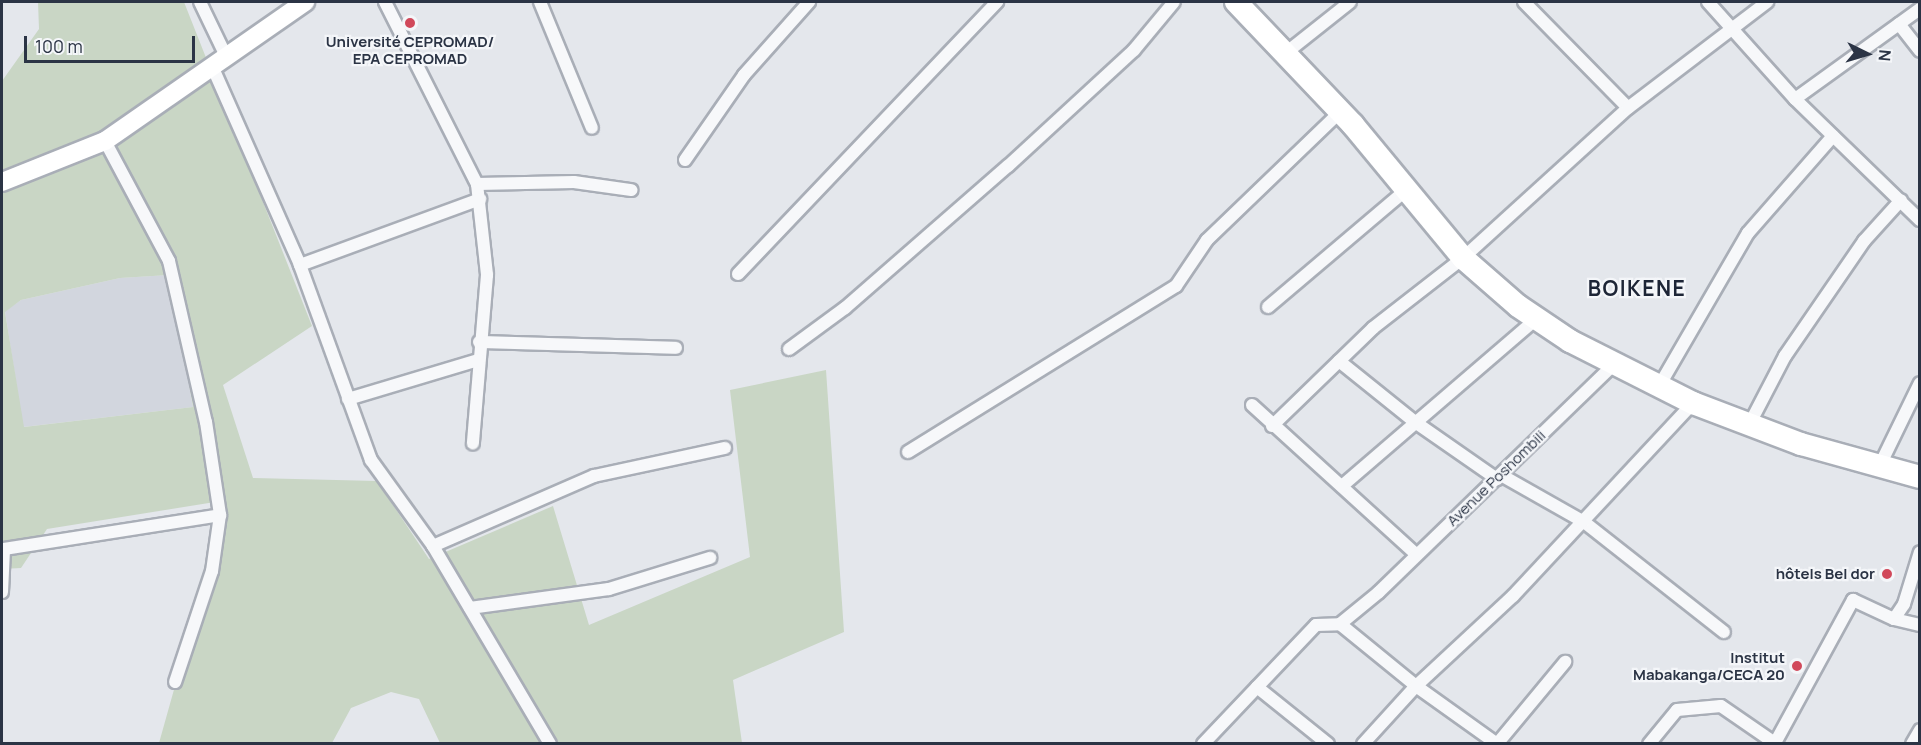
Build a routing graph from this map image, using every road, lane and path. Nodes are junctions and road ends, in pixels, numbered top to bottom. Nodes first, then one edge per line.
1 (200, 2) edge
2 (305, 2) edge
3 (385, 2) edge
4 (540, 2) edge
5 (809, 2) edge
6 (997, 2) edge
7 (1174, 2) edge
8 (1236, 2) edge
9 (1350, 2) edge
10 (1524, 2) edge
11 (1708, 2) edge
12 (1767, 2) edge
13 (1920, 9) edge
14 (1899, 24) junction
15 (1731, 29) junction
16 (1920, 51) edge
17 (1287, 52) junction
18 (219, 61) junction
19 (1796, 99) junction
20 (1628, 108) junction
21 (1341, 111) junction
22 (592, 128) dead end
23 (1833, 136) junction
24 (105, 141) junction
25 (685, 160) dead end
26 (3, 178) edge
27 (477, 184) junction
28 (631, 190) dead end
29 (1406, 190) junction
30 (480, 199) junction
31 (1901, 200) junction
32 (1920, 220) edge
33 (1463, 258) junction
34 (300, 265) junction
35 (738, 274) dead end
36 (1268, 308) dead end
37 (1537, 318) junction
38 (479, 342) junction
39 (676, 348) dead end
40 (789, 348) dead end
41 (478, 360) junction
42 (1339, 361) junction
43 (1614, 364) junction
44 (1920, 383) edge
45 (1658, 388) junction
46 (348, 399) junction
47 (1693, 404) junction
48 (1252, 405) dead end
49 (1415, 422) junction
50 (1272, 426) junction
51 (1748, 427) junction
52 (472, 443) dead end
53 (725, 448) dead end
54 (908, 452) dead end
55 (1880, 465) junction
56 (1499, 477) junction
57 (1920, 477) edge
58 (1342, 486) junction
59 (220, 515) junction
60 (1584, 522) junction
61 (433, 546) junction
62 (1920, 552) edge
63 (1416, 554) junction
64 (710, 558) dead end
65 (2, 592) edge
66 (470, 608) junction
67 (1894, 620) junction
68 (1340, 624) junction
69 (1920, 625) edge
70 (1724, 632) dead end
71 (1565, 662) dead end
72 (175, 682) dead end
73 (1416, 686) junction
74 (1257, 687) junction
75 (1920, 730) edge
76 (1775, 743) edge
77 (550, 744) edge
78 (1203, 744) edge
79 (1328, 744) edge
80 (1363, 744) edge
81 (1649, 744) edge
82 (1911, 744) edge

1 - 18 street
2 - 18 street
3 - 27 street
4 - 22 street
5 - 25 street
6 - 35 street
7 - 40 street
8 - 17 highway
9 - 17 street
10 - 20 street
11 - 15 street
12 - 15 street
13 - 14 street
14 - 16 street
14 - 19 street
15 - 19 street
15 - 20 street
17 - 21 highway
18 - 24 street
18 - 34 street
19 - 23 street
20 - 33 street
21 - 29 highway
21 - 54 street
23 - 31 street
23 - 45 street
24 - 26 street
24 - 59 street
27 - 28 street
27 - 30 street
29 - 33 highway
29 - 36 street
30 - 34 street
30 - 38 street
31 - 32 street
31 - 51 street
33 - 37 highway
33 - 42 street
34 - 46 street
37 - 43 highway
37 - 49 street
38 - 39 street
38 - 41 street
41 - 46 street
41 - 52 street
42 - 49 street
42 - 50 street
43 - 45 highway
43 - 56 street, Avenue Poshombili
44 - 55 street
45 - 47 highway
46 - 61 street
47 - 51 highway
47 - 60 street
48 - 50 street
49 - 56 street
49 - 58 street
50 - 58 street
51 - 55 highway
53 - 61 street
55 - 57 highway
56 - 60 street
56 - 63 street, Avenue Poshombili
58 - 63 street
59 - 65 street
59 - 72 street
60 - 70 street
60 - 73 street
61 - 66 street
62 - 67 street
63 - 68 street, Avenue Poshombili
64 - 66 street
66 - 77 street
67 - 69 street
67 - 76 street
68 - 73 street
68 - 74 street
71 - 73 street
73 - 80 street
74 - 78 street
74 - 79 street
75 - 82 street
76 - 81 street

